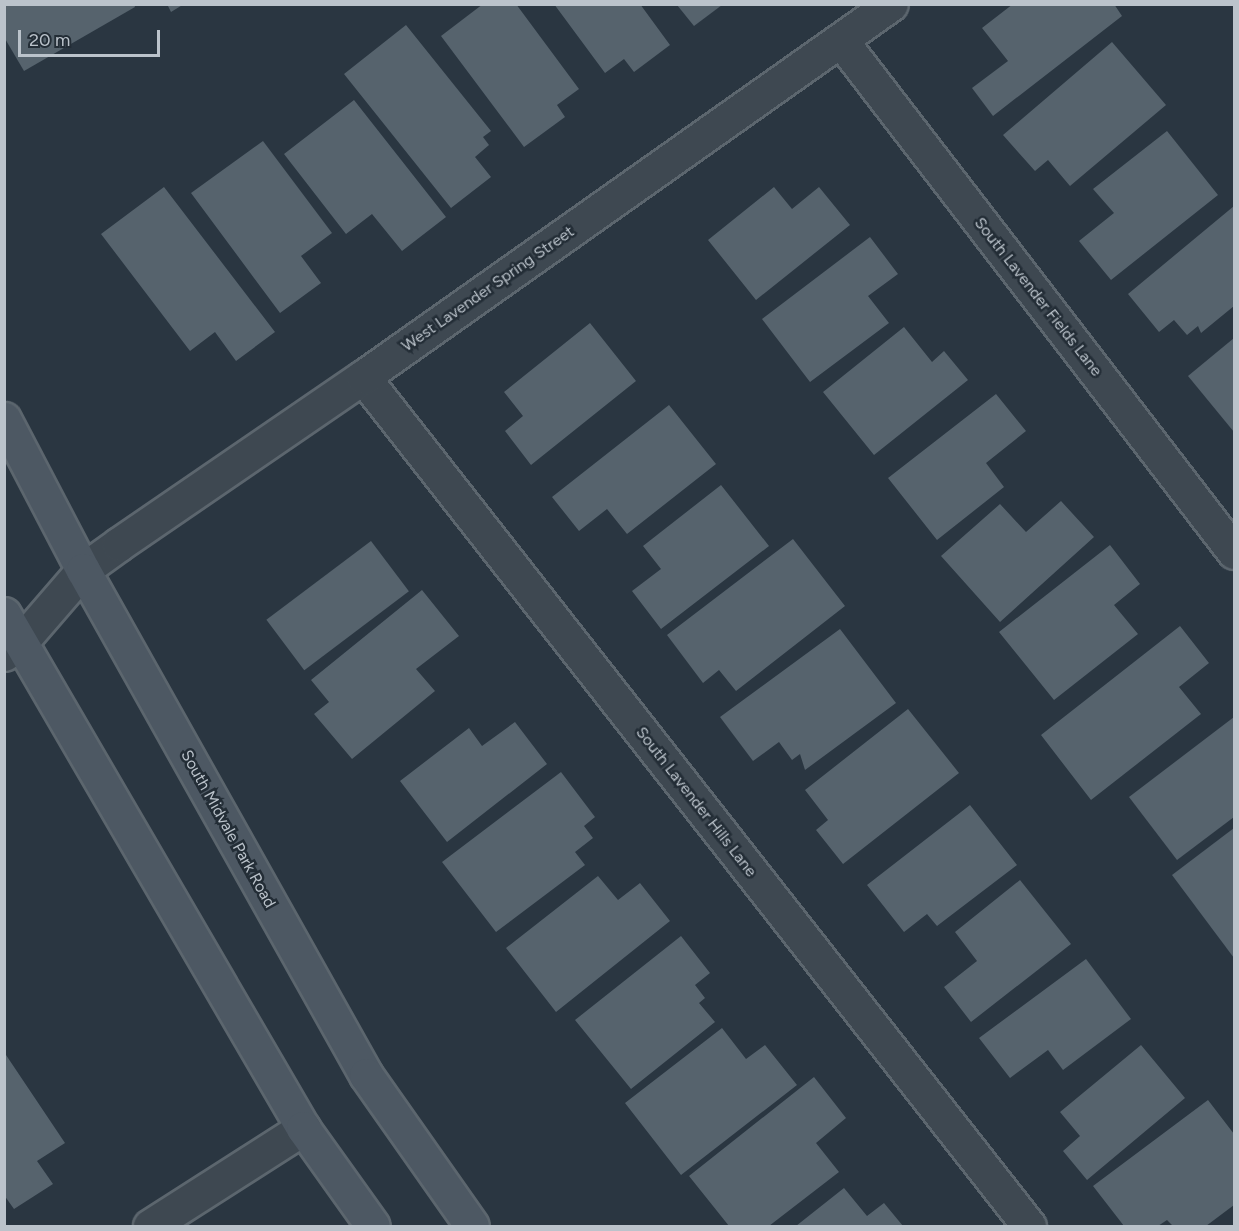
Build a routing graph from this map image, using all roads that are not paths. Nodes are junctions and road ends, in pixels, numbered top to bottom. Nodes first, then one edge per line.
1 (891, 4) edge
2 (842, 42) junction
3 (363, 377) junction
4 (4, 419) edge
5 (1234, 552) edge
6 (83, 570) junction
7 (4, 614) edge
8 (12, 649) edge
9 (303, 1128) junction
10 (150, 1227) edge
11 (373, 1227) edge
12 (472, 1227) edge
13 (1029, 1227) edge

1 - 2 street, West Lavender Spring Street
2 - 3 street, West Lavender Spring Street
2 - 5 street, South Lavender Fields Lane
3 - 6 street, West Lavender Spring Street
3 - 13 street, South Lavender Hills Lane
4 - 6 main road, South Midvale Park Road
6 - 8 street, West Lavender Spring Street
6 - 12 main road, South Midvale Park Road
7 - 8 main road
8 - 9 main road
9 - 10 street
9 - 11 main road

